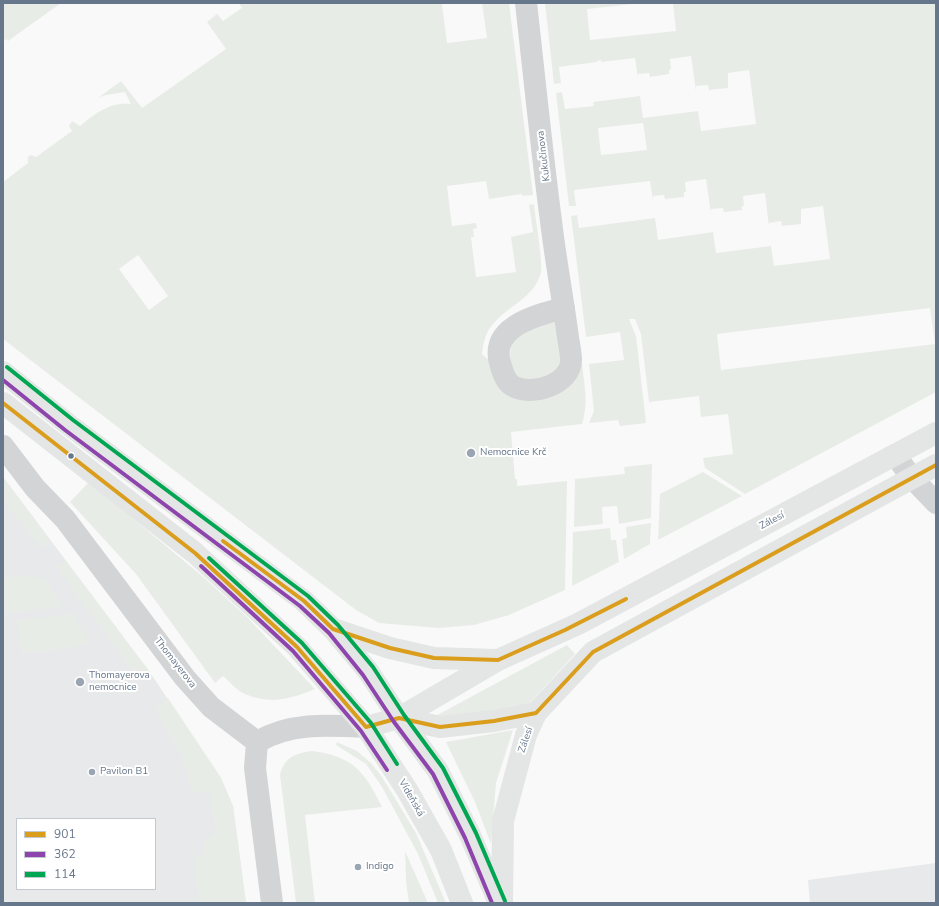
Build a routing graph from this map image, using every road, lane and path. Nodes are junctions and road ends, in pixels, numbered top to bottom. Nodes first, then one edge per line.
1 (526, 3) edge
2 (564, 308) dead end
3 (3, 372) edge
4 (3, 403) edge
5 (936, 433) edge
6 (3, 446) edge
7 (894, 456) junction
8 (936, 465) edge
9 (912, 478) junction
10 (936, 503) edge
11 (333, 629) junction
12 (498, 660) junction
13 (536, 713) junction
14 (399, 718) junction
15 (366, 727) junction
16 (257, 742) junction
17 (272, 903) edge
18 (462, 903) edge
19 (499, 903) edge
20 (502, 903) edge

1 - 2 street, Kukučínova
3 - 11 main road
4 - 15 main road, Vídeňská
5 - 7 main road, Zálesí
6 - 16 street, Thomayerova
7 - 9 street
7 - 12 main road, Zálesí
8 - 9 main road, Zálesí
9 - 10 street
9 - 13 main road, Zálesí
11 - 12 main road
11 - 14 main road
12 - 14 main road, Zálesí
13 - 14 main road
13 - 20 main road, Zálesí
14 - 15 main road
14 - 19 main road
15 - 16 street
15 - 18 main road, Vídeňská
16 - 17 street

